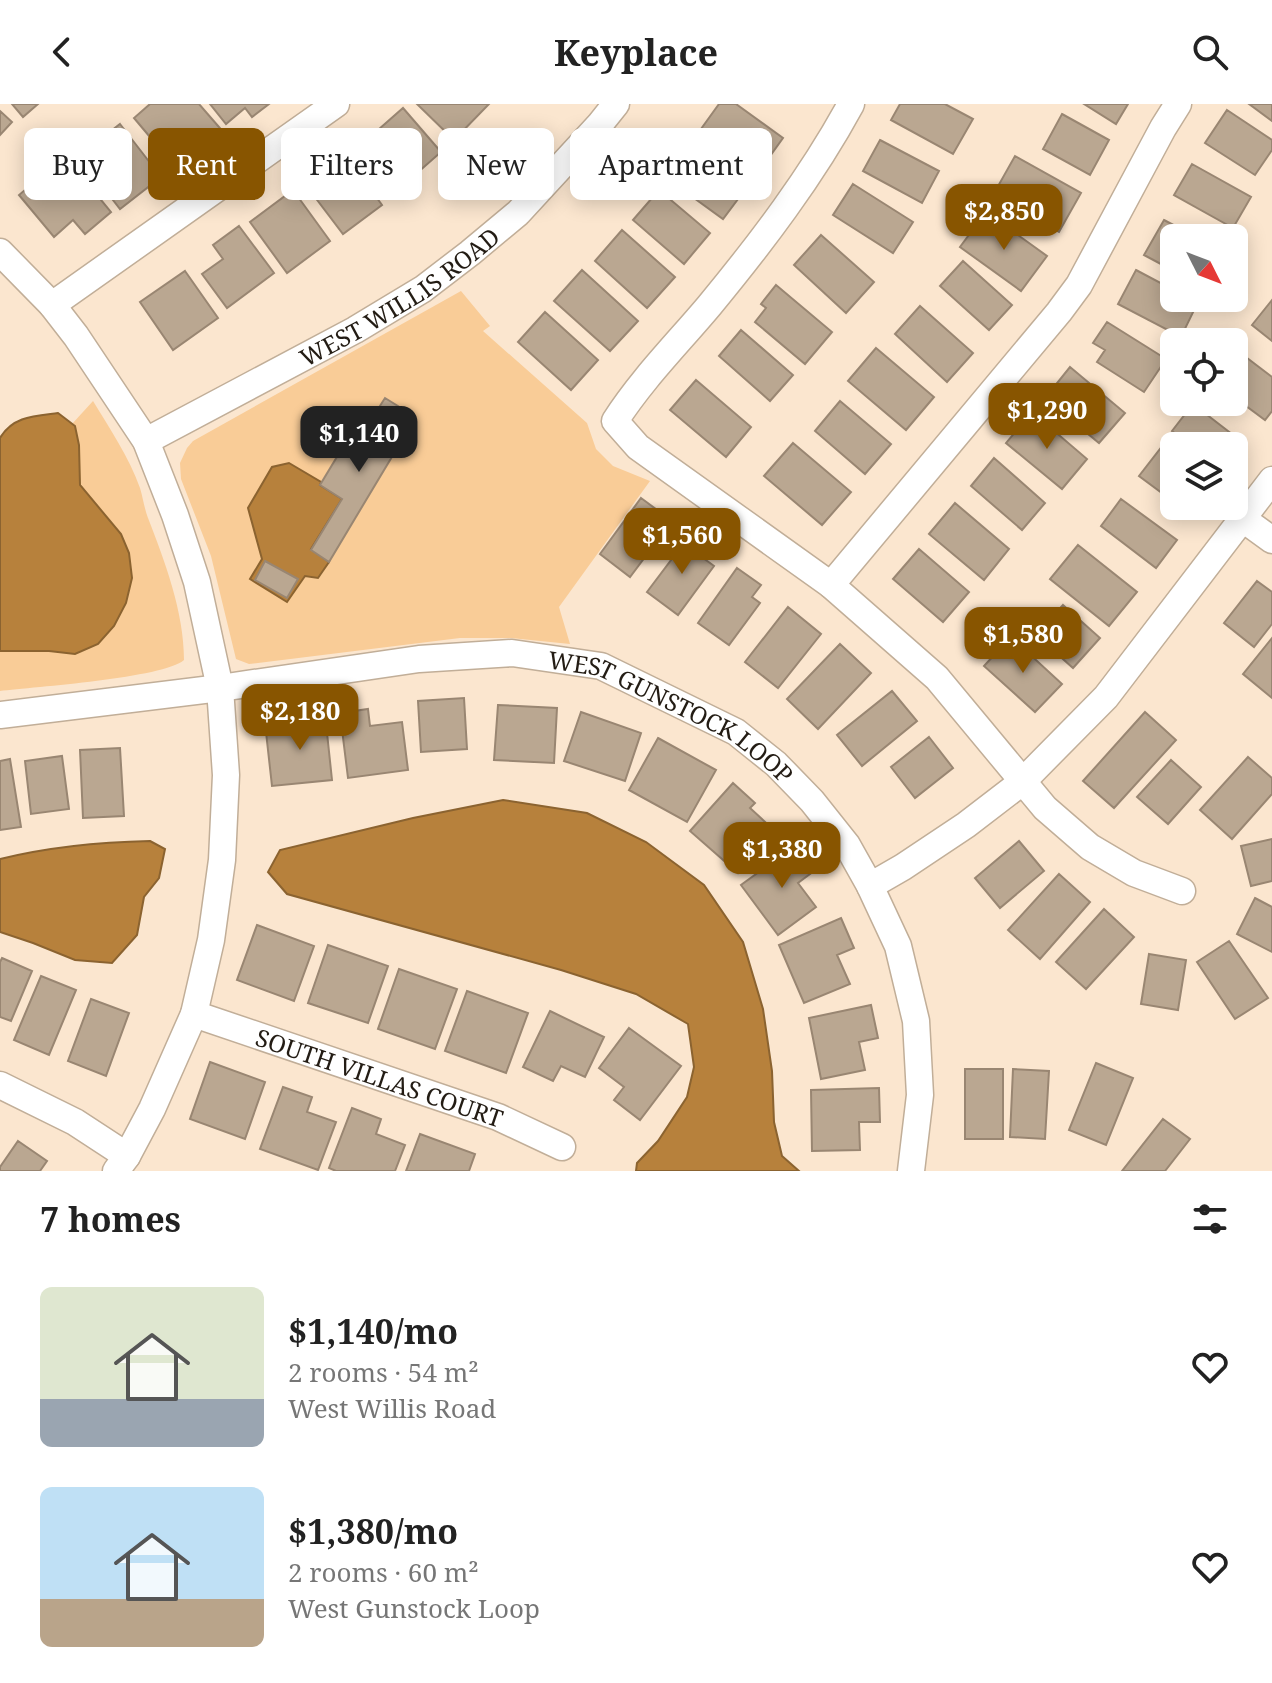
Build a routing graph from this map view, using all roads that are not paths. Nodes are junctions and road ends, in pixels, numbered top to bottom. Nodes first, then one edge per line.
1 (336, 104) edge
2 (616, 104) edge
3 (851, 104) edge
4 (1178, 104) edge
5 (0, 252) edge
6 (52, 305) junction
7 (146, 441) junction
8 (1272, 480) edge
9 (1248, 512) edge
10 (1242, 520) edge
11 (1244, 520) edge
12 (1272, 540) edge
13 (831, 585) junction
14 (220, 688) junction
15 (0, 715) edge
16 (1022, 782) junction
17 (870, 886) junction
18 (1182, 891) dead end
19 (194, 1014) junction
20 (0, 1085) edge
21 (562, 1147) dead end
22 (121, 1164) edge
23 (914, 1170) edge

1 - 6 street
2 - 7 street, WEST WILLIS ROAD
3 - 13 street
4 - 13 street
5 - 6 street
6 - 7 street
7 - 14 street
8 - 9 street
10 - 16 street
11 - 12 street
13 - 16 street
14 - 15 street, WEST GUNSTOCK LOOP
14 - 17 street, WEST GUNSTOCK LOOP
14 - 19 street
16 - 17 street
16 - 18 street
17 - 23 street, WEST GUNSTOCK LOOP
19 - 21 street, SOUTH VILLAS COURT
19 - 22 street
20 - 22 street

